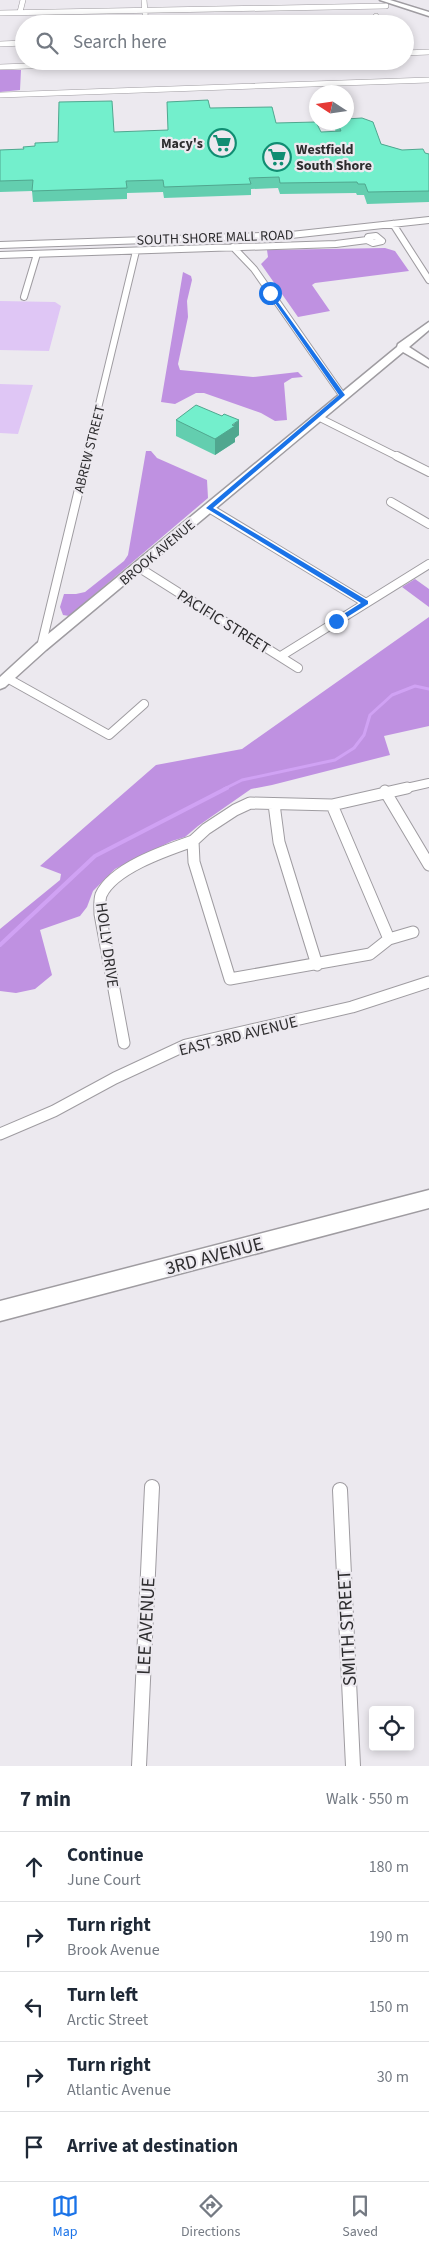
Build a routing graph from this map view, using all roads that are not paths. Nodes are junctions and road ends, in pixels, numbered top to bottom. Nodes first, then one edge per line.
1 (23, 0) edge
2 (144, 0) edge
3 (203, 0) edge
4 (263, 0) edge
5 (323, 0) edge
6 (384, 3) edge
7 (325, 7) junction
8 (264, 8) junction
9 (204, 9) junction
10 (144, 11) junction
11 (20, 12) junction
12 (0, 13) edge
13 (429, 14) edge
14 (145, 15) edge
15 (15, 43) edge
16 (0, 44) edge
17 (429, 52) edge
18 (414, 53) edge
19 (0, 66) edge
20 (15, 66) edge
21 (429, 80) edge
22 (0, 95) edge
23 (429, 220) edge
24 (421, 221) junction
25 (393, 224) junction
26 (366, 227) junction
27 (399, 235) junction
28 (367, 240) dead end
29 (0, 245) edge
30 (233, 247) junction
31 (408, 248) junction
32 (136, 251) junction
33 (37, 254) junction
34 (0, 255) edge
35 (429, 280) edge
36 (24, 297) dead end
37 (429, 325) edge
38 (401, 346) junction
39 (429, 364) edge
40 (342, 395) junction
41 (318, 417) junction
42 (429, 472) edge
43 (391, 502) dead end
44 (209, 508) junction
45 (429, 524) edge
46 (429, 564) edge
47 (138, 567) junction
48 (366, 603) junction
49 (41, 647) junction
50 (281, 656) junction
51 (298, 668) dead end
52 (3, 681) edge
53 (144, 704) dead end
54 (429, 783) edge
55 (385, 792) junction
56 (274, 804) junction
57 (332, 805) junction
58 (193, 841) junction
59 (429, 865) edge
60 (413, 932) dead end
61 (390, 939) junction
62 (317, 965) junction
63 (429, 982) edge
64 (124, 1043) dead end
65 (0, 1134) edge
66 (429, 1199) edge
67 (0, 1311) edge
68 (152, 1487) dead end
69 (340, 1490) dead end
70 (139, 1766) edge
71 (353, 1766) edge

1 - 11 street
2 - 10 street
3 - 9 street
4 - 8 street
5 - 7 street
6 - 7 street
6 - 13 street
7 - 8 street
8 - 9 street
9 - 10 street
10 - 11 street
10 - 14 street
11 - 12 street
15 - 16 street
17 - 18 street
19 - 20 street
21 - 22 street
23 - 24 street, SOUTH SHORE MALL ROAD
24 - 25 street, SOUTH SHORE MALL ROAD
24 - 31 street
25 - 26 street, SOUTH SHORE MALL ROAD
25 - 27 street
26 - 27 street
26 - 29 street, SOUTH SHORE MALL ROAD
27 - 31 street
28 - 30 street
30 - 32 street
30 - 40 street
31 - 35 street
32 - 33 street
32 - 49 street, ABREW STREET
33 - 34 street
33 - 36 street
37 - 38 street, BROOK AVENUE
38 - 39 street
38 - 40 street, BROOK AVENUE
40 - 41 street, BROOK AVENUE
41 - 42 street
41 - 44 street, BROOK AVENUE
43 - 45 street
44 - 47 street, BROOK AVENUE
44 - 48 street
46 - 48 street, PACIFIC STREET
47 - 49 street, BROOK AVENUE
47 - 50 street, PACIFIC STREET
48 - 50 street, PACIFIC STREET
49 - 52 street, BROOK AVENUE
50 - 51 street
52 - 53 street
54 - 55 street, HOLLY DRIVE
55 - 57 street, HOLLY DRIVE
55 - 59 street
56 - 57 street, HOLLY DRIVE
56 - 58 street, HOLLY DRIVE
56 - 62 street
57 - 61 street
58 - 62 street
58 - 64 street, HOLLY DRIVE
60 - 61 street
61 - 62 street
63 - 65 street, EAST 3RD AVENUE
66 - 67 street, 3RD AVENUE
68 - 70 street, LEE AVENUE
69 - 71 street, SMITH STREET

